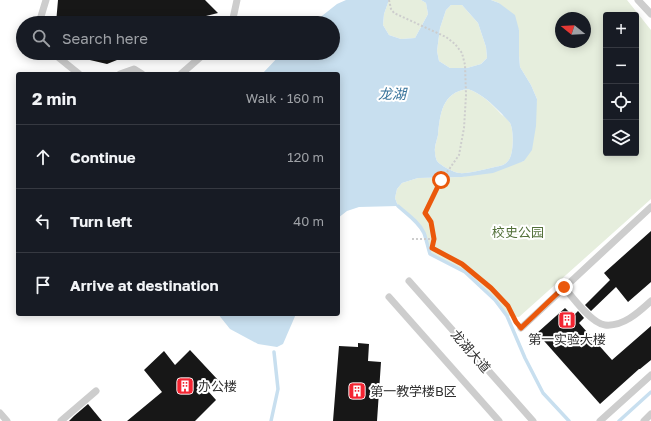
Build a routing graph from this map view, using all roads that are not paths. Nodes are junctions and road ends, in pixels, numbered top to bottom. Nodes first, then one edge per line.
1 (46, 0) edge
2 (237, 0) edge
3 (638, 0) edge
4 (651, 14) edge
5 (41, 16) edge
6 (234, 16) edge
7 (62, 60) edge
8 (197, 60) edge
9 (77, 72) edge
10 (126, 72) edge
11 (139, 72) edge
12 (183, 72) edge
13 (651, 207) edge
14 (409, 281) dead end
15 (564, 287) junction
16 (389, 297) dead end
17 (651, 301) edge
18 (521, 328) road end
19 (651, 375) edge
20 (96, 391) dead end
21 (0, 413) edge
22 (651, 414) edge
23 (7, 421) edge
24 (61, 421) edge
25 (499, 421) edge
26 (533, 421) edge
27 (600, 421) edge
28 (644, 421) edge

1 - 5 lane
2 - 6 lane
3 - 4 lane
7 - 9 lane
8 - 12 lane
10 - 11 lane
13 - 15 lane
14 - 26 lane, 龙湖大道
15 - 17 lane
15 - 18 lane
16 - 25 lane, 龙湖大道
19 - 27 lane
20 - 24 lane
21 - 23 lane
22 - 28 lane

